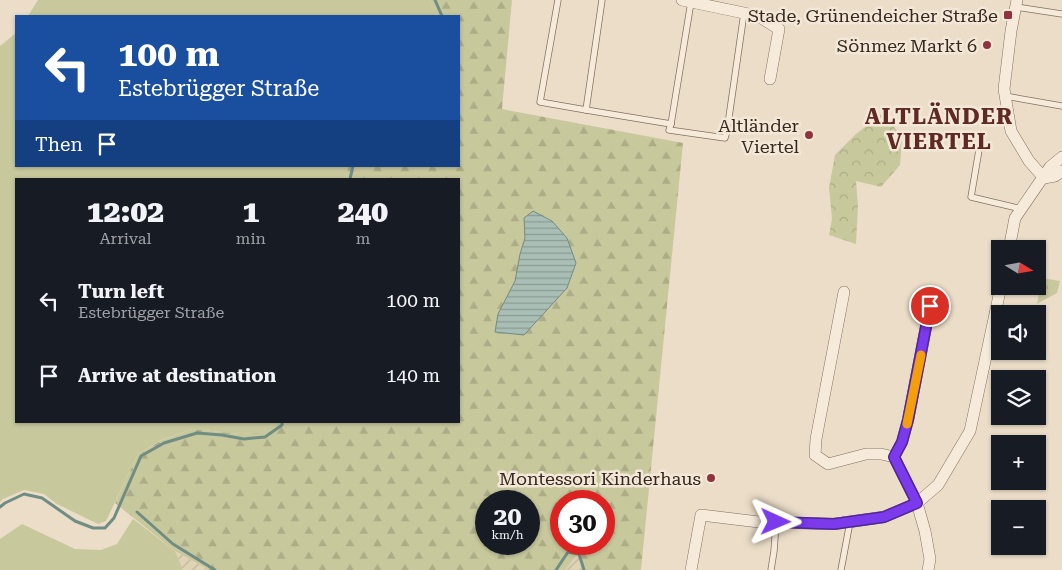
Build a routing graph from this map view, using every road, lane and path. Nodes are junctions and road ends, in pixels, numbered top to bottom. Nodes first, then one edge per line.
1 (558, 0) edge
2 (602, 0) edge
3 (686, 1) edge
4 (1016, 3) edge
5 (744, 13) junction
6 (1062, 14) edge
7 (770, 79) dead end
8 (1005, 96) junction
9 (1062, 106) edge
10 (586, 110) junction
11 (671, 124) junction
12 (980, 144) dead end
13 (1062, 158) edge
14 (1062, 171) edge
15 (1044, 178) junction
16 (1022, 209) junction
17 (1011, 240) edge
18 (844, 292) dead end
19 (999, 295) edge
20 (930, 306) dead end
21 (894, 457) junction
22 (917, 503) junction
23 (776, 522) junction
24 (850, 522) junction
25 (691, 570) edge
26 (771, 570) edge
27 (841, 570) edge
28 (928, 570) edge

1 - 10 lane
2 - 10 lane
3 - 5 street
3 - 11 lane
4 - 6 lane
4 - 8 street
5 - 7 street
5 - 11 lane
8 - 9 lane
8 - 15 street
10 - 11 lane
12 - 16 lane
13 - 15 street
14 - 15 street
15 - 16 street
16 - 17 street
18 - 21 street
19 - 22 street
20 - 21 street
21 - 22 street
22 - 24 street
22 - 28 street
23 - 24 street
23 - 25 street
23 - 26 lane
24 - 27 lane

